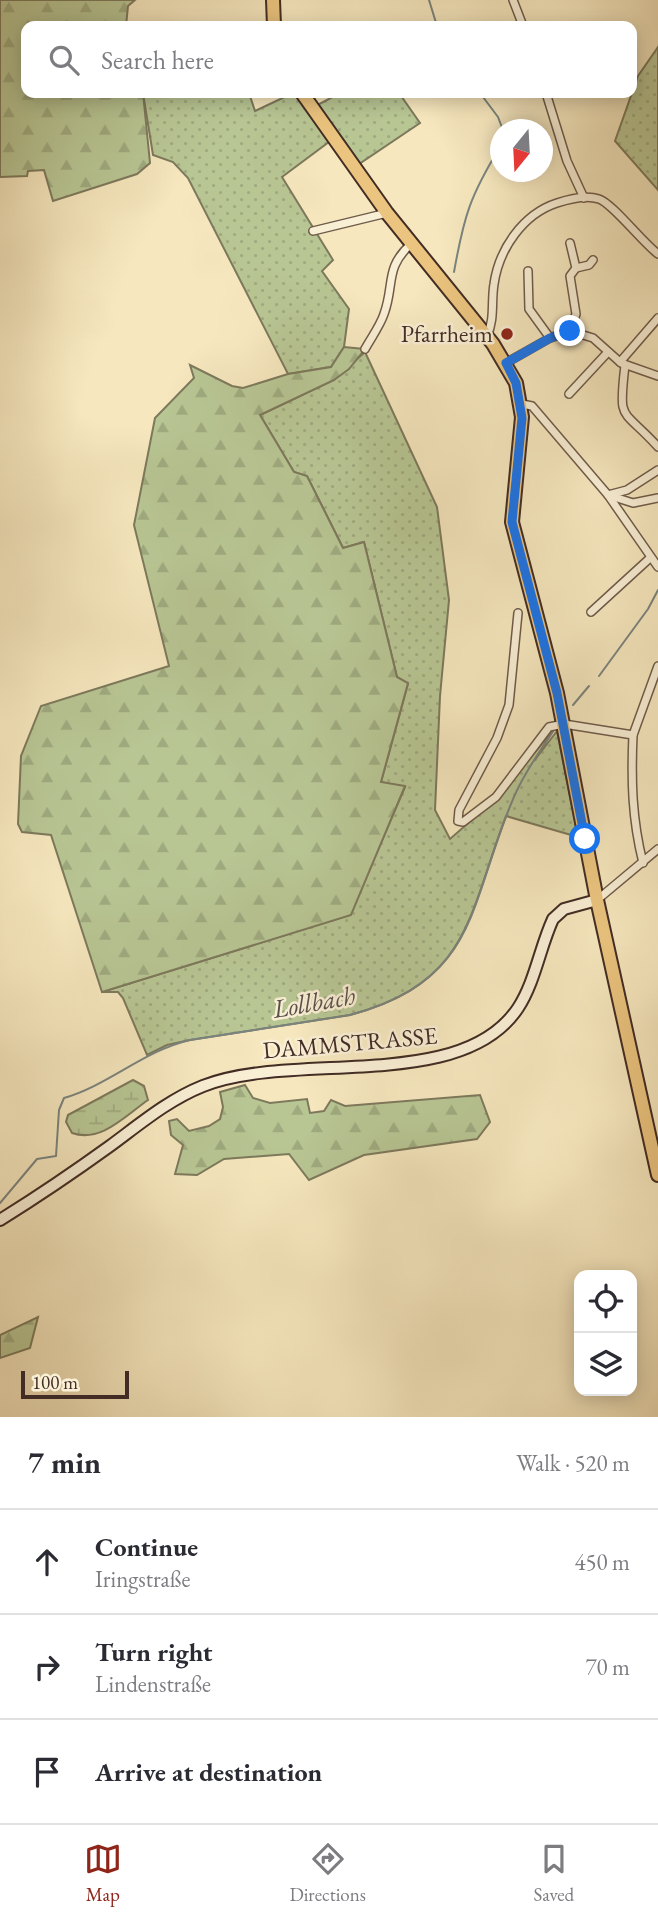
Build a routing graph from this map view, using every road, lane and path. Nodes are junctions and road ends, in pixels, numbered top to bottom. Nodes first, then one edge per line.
1 (273, 0) edge
2 (513, 0) edge
3 (274, 21) edge
4 (521, 21) edge
5 (305, 98) edge
6 (548, 98) edge
7 (584, 198) junction
8 (387, 213) junction
9 (313, 231) dead end
10 (412, 243) junction
11 (570, 243) dead end
12 (658, 254) edge
13 (593, 260) dead end
14 (576, 268) junction
15 (528, 271) dead end
16 (658, 318) edge
17 (570, 331) junction
18 (487, 337) junction
19 (550, 338) junction
20 (365, 349) dead end
21 (608, 352) junction
22 (506, 363) junction
23 (623, 364) junction
24 (658, 376) edge
25 (569, 394) dead end
26 (522, 404) junction
27 (658, 447) edge
28 (658, 470) edge
29 (608, 495) junction
30 (658, 498) edge
31 (650, 558) junction
32 (658, 567) edge
33 (591, 612) dead end
34 (518, 613) dead end
35 (658, 666) edge
36 (564, 724) junction
37 (633, 735) junction
38 (658, 849) edge
39 (643, 863) junction
40 (597, 900) junction
41 (656, 1158) edge
42 (658, 1175) edge
43 (0, 1220) edge

1 - 3 main road
2 - 4 street
5 - 8 main road
6 - 7 street
7 - 12 street
7 - 18 street
8 - 9 street
8 - 10 main road
10 - 18 main road
10 - 20 street
11 - 14 street
13 - 14 street
14 - 17 street
15 - 19 street
16 - 23 street
17 - 19 street
17 - 21 street
18 - 22 main road
19 - 22 street
21 - 23 street
21 - 25 street
22 - 26 main road
23 - 24 street
23 - 27 street
26 - 29 street
26 - 36 main road
28 - 29 street
29 - 30 street
29 - 31 street
31 - 32 street
31 - 33 street
34 - 36 street
35 - 37 street
36 - 37 street
36 - 40 main road
37 - 39 street
38 - 39 street
39 - 40 street
40 - 41 main road
40 - 43 street, DAMMSTRASSE
41 - 42 main road

